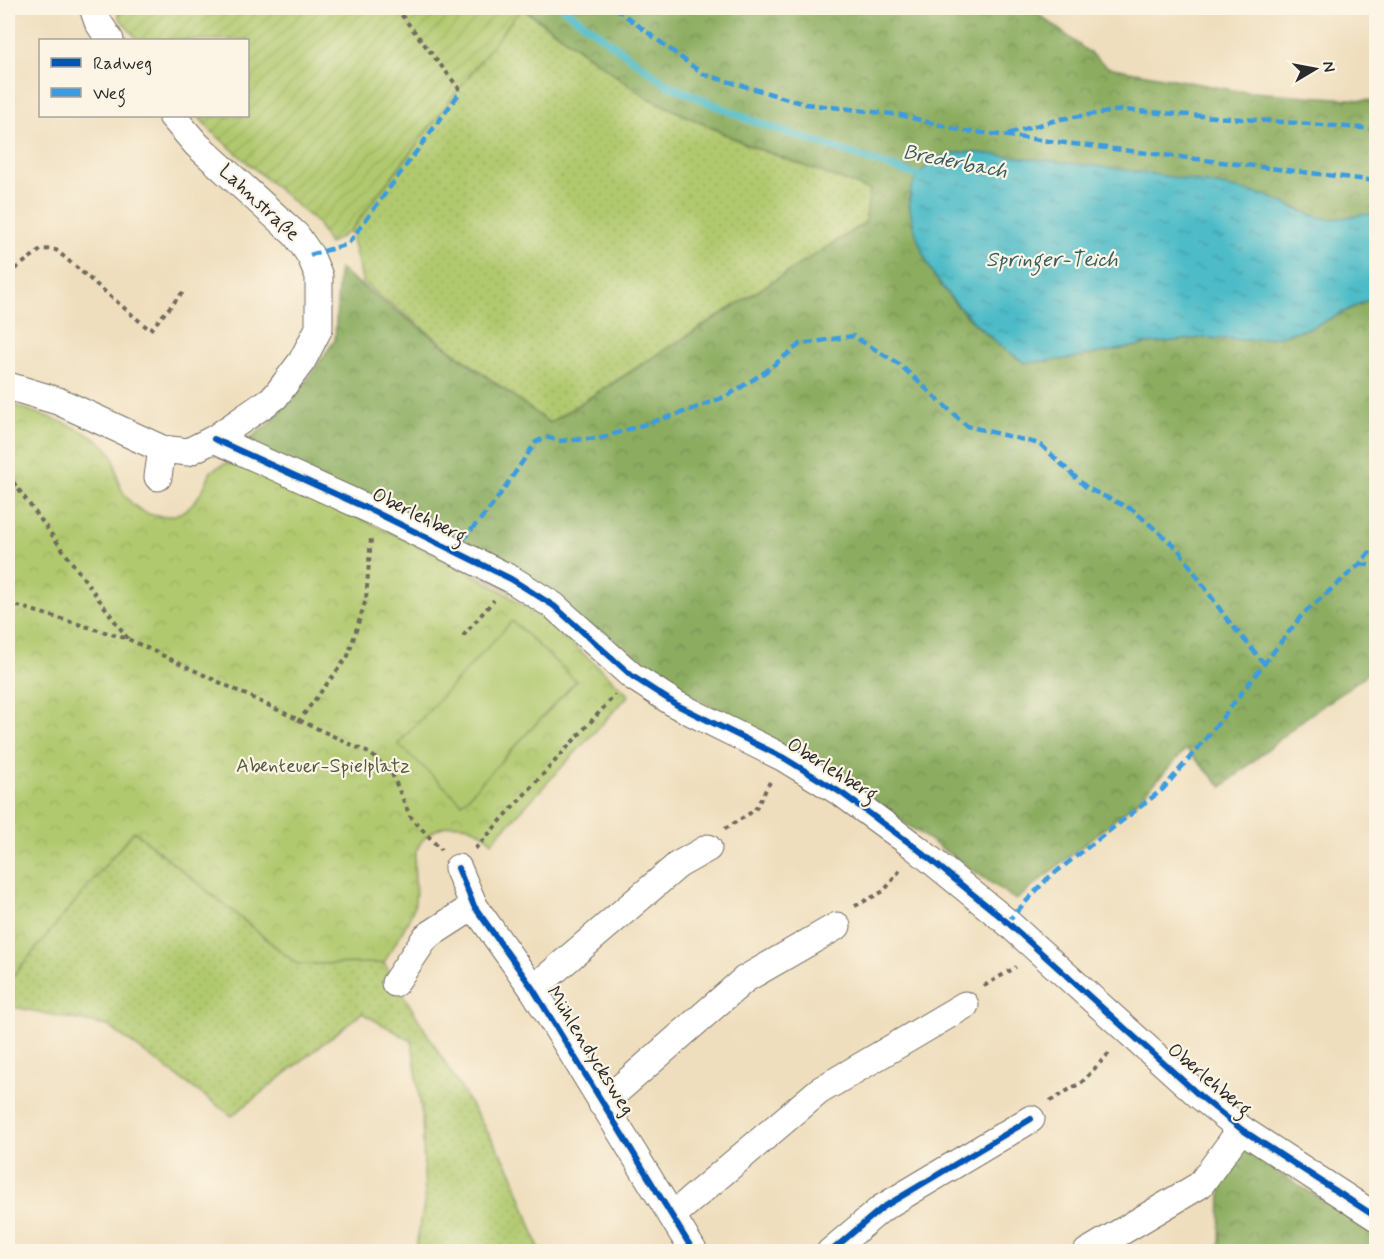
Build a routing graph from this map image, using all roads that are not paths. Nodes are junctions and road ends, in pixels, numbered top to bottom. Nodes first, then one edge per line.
1 (93, 8) edge
2 (109, 39) edge
3 (173, 117) edge
4 (8, 386) edge
5 (214, 439) junction
6 (162, 448) junction
7 (158, 477) dead end
8 (708, 848) road end
9 (458, 868) road end
10 (474, 906) junction
11 (837, 926) road end
12 (395, 983) dead end
13 (533, 989) junction
14 (965, 1005) road end
15 (602, 1104) junction
16 (1031, 1119) road end
17 (1241, 1129) junction
18 (674, 1214) junction
19 (1377, 1217) edge
20 (694, 1251) edge
21 (830, 1251) edge
22 (1087, 1251) edge

1 - 2 street
3 - 5 street, Lahnstraße
4 - 6 street
5 - 6 street
5 - 17 street, Oberlehberg
6 - 7 street
8 - 13 street, Mühlendycksweg
9 - 10 street, Mühlendycksweg
10 - 12 street
10 - 13 street, Mühlendycksweg
11 - 15 street, Mühlendycksweg
13 - 15 street, Mühlendycksweg
14 - 18 street
15 - 18 street, Mühlendycksweg
16 - 21 street
17 - 19 street, Oberlehberg
17 - 22 street
18 - 20 street, Mühlendycksweg

